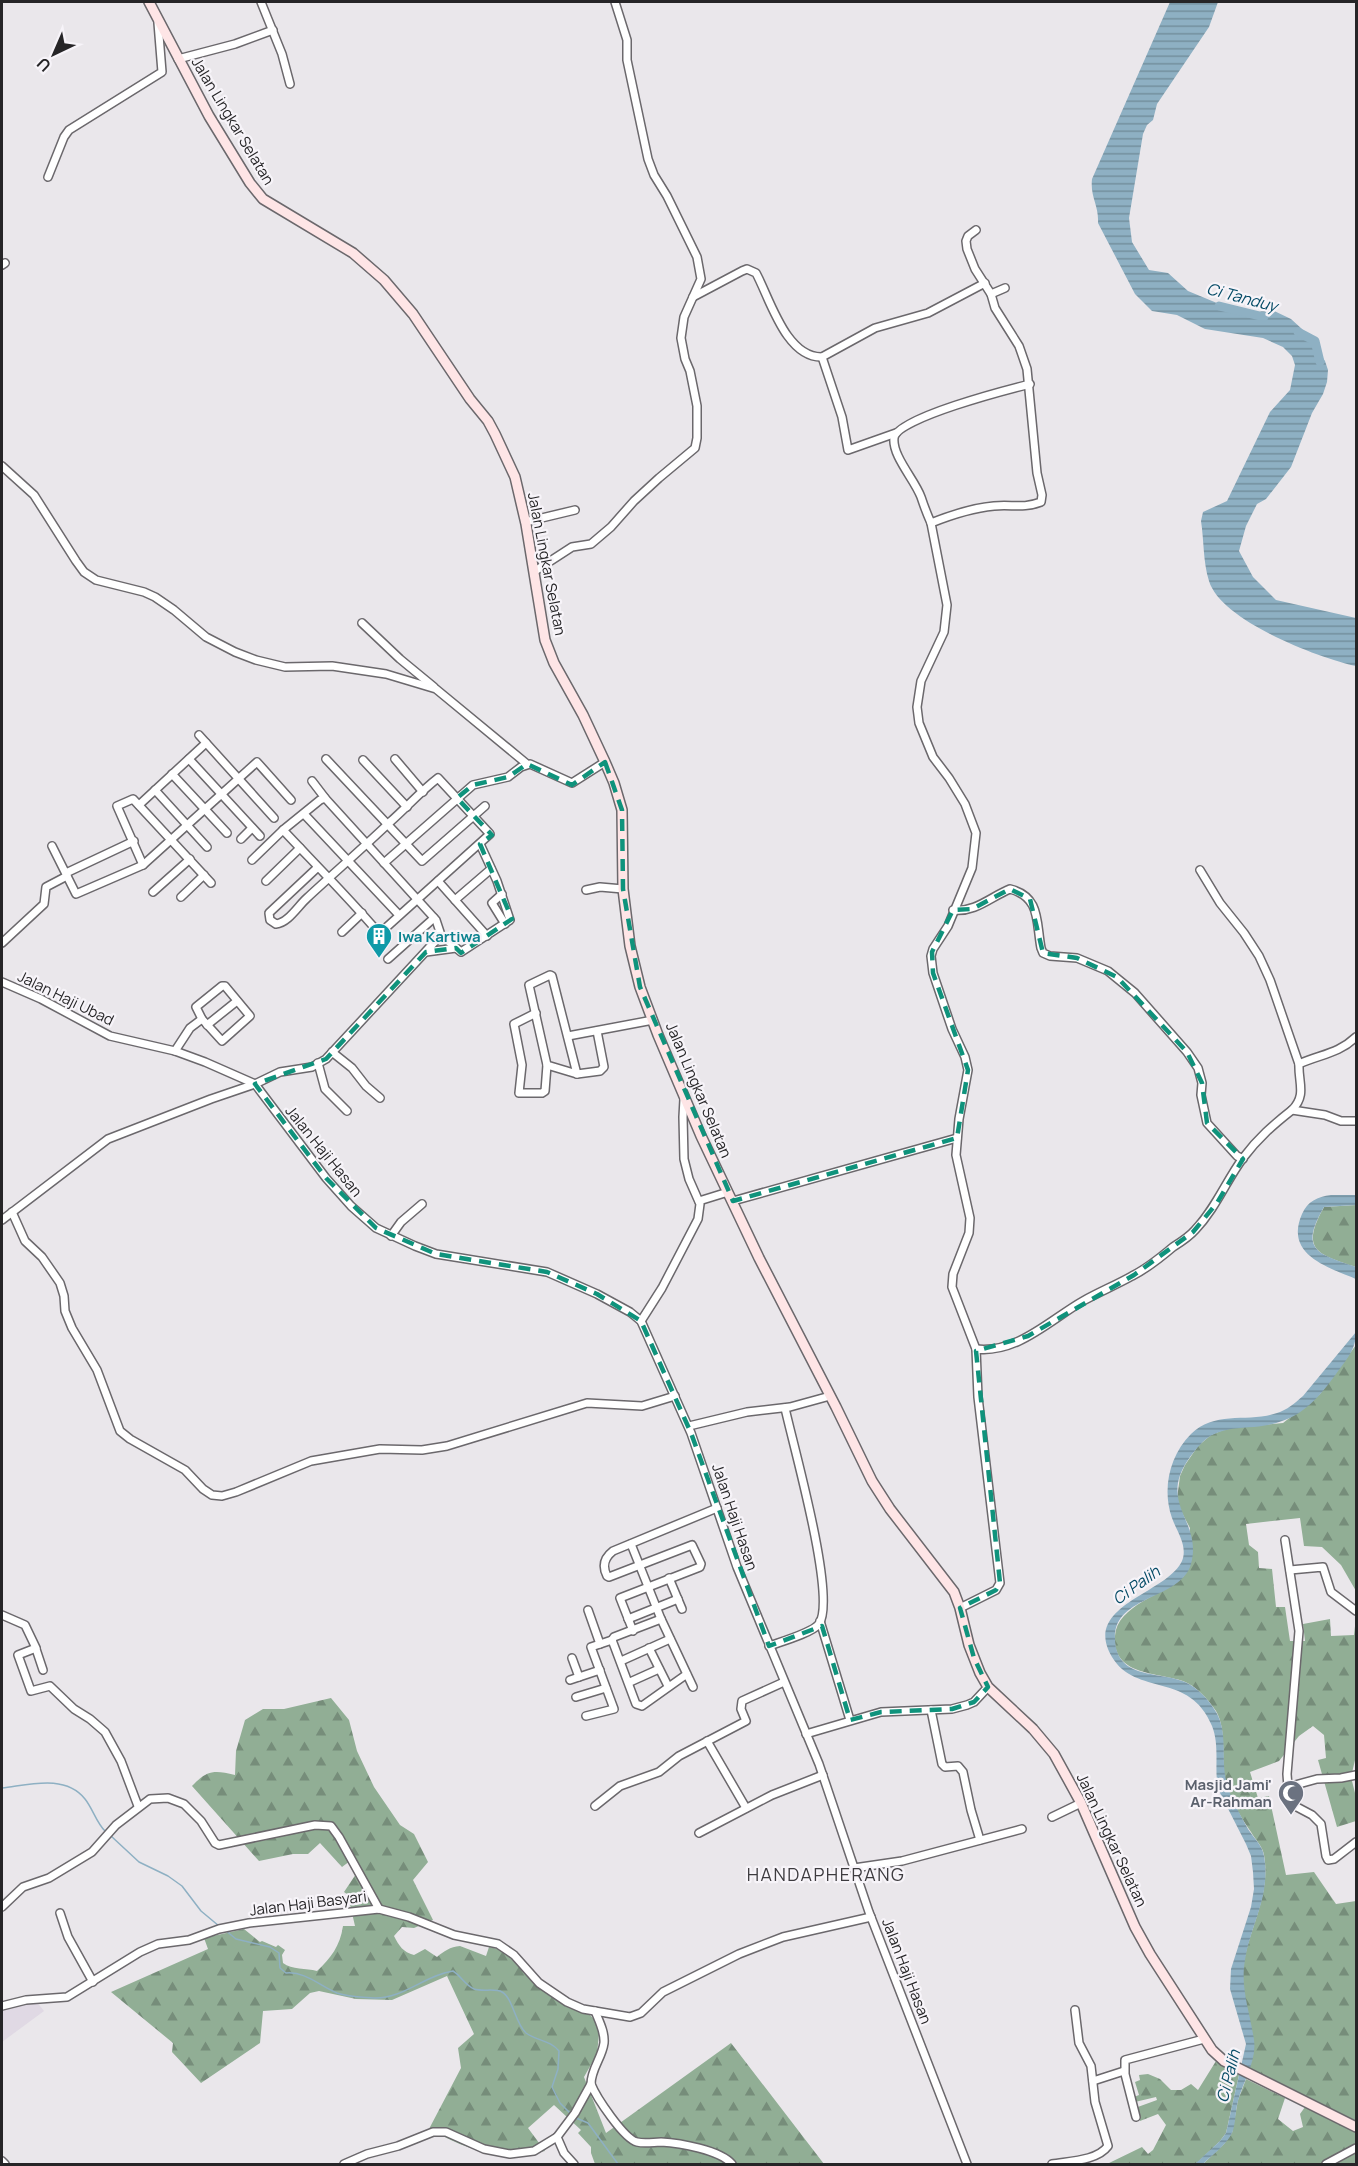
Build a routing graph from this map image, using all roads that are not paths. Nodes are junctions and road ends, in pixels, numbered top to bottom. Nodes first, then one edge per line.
1 (149, 2) edge
2 (261, 2) edge
3 (615, 2) edge
4 (158, 20) junction
5 (273, 30) junction
6 (178, 59) junction
7 (290, 84) dead end
8 (48, 177) dead end
9 (976, 230) dead end
10 (985, 283) junction
11 (1005, 288) dead end
12 (991, 294) junction
13 (693, 297) junction
14 (822, 357) junction
15 (1030, 384) junction
16 (896, 433) junction
17 (2, 466) edge
18 (575, 510) dead end
19 (525, 522) junction
20 (931, 523) junction
21 (535, 571) junction
22 (362, 623) dead end
23 (436, 689) junction
24 (199, 735) dead end
25 (206, 743) junction
26 (189, 759) junction
27 (326, 759) dead end
28 (395, 759) dead end
29 (363, 760) dead end
30 (605, 762) junction
31 (527, 765) junction
32 (172, 774) junction
33 (240, 779) junction
34 (312, 781) dead end
35 (155, 790) junction
36 (423, 792) junction
37 (222, 795) junction
38 (326, 798) junction
39 (458, 798) junction
40 (291, 800) dead end
41 (139, 805) junction
42 (485, 806) dead end
43 (407, 807) junction
44 (206, 810) junction
45 (304, 814) junction
46 (473, 816) junction
47 (274, 819) dead end
48 (388, 825) junction
49 (189, 826) junction
50 (252, 828) junction
51 (283, 830) junction
52 (227, 832) dead end
53 (260, 836) dead end
54 (241, 839) dead end
55 (172, 840) junction
56 (134, 841) junction
57 (367, 844) junction
58 (405, 844) junction
59 (480, 844) junction
60 (52, 846) dead end
61 (207, 848) dead end
62 (300, 848) junction
63 (190, 859) junction
64 (252, 860) dead end
65 (348, 861) junction
66 (384, 863) junction
67 (143, 865) junction
68 (318, 867) junction
69 (491, 869) junction
70 (1200, 870) dead end
71 (66, 875) junction
72 (204, 875) junction
73 (328, 878) junction
74 (267, 881) dead end
75 (438, 881) junction
76 (212, 883) dead end
77 (301, 883) junction
78 (586, 890) dead end
79 (623, 890) junction
80 (153, 892) dead end
81 (312, 894) junction
82 (502, 894) junction
83 (181, 897) dead end
84 (417, 900) junction
85 (455, 900) junction
86 (953, 910) junction
87 (362, 913) junction
88 (399, 915) junction
89 (434, 918) junction
90 (505, 924) junction
91 (342, 932) dead end
92 (441, 935) junction
93 (487, 936) junction
94 (2, 943) edge
95 (456, 948) junction
96 (426, 952) junction
97 (388, 958) dead end
98 (2, 982) edge
99 (237, 1001) junction
100 (536, 1013) junction
101 (653, 1020) junction
102 (205, 1022) junction
103 (597, 1030) junction
104 (568, 1036) junction
105 (1356, 1037) edge
106 (174, 1051) junction
107 (332, 1052) junction
108 (318, 1063) junction
109 (1299, 1064) junction
110 (547, 1065) junction
111 (577, 1074) junction
112 (255, 1084) junction
113 (684, 1097) junction
114 (380, 1098) dead end
115 (1292, 1110) junction
116 (347, 1111) dead end
117 (1356, 1121) edge
118 (957, 1138) junction
119 (1243, 1159) junction
120 (728, 1192) junction
121 (699, 1201) junction
122 (733, 1201) junction
123 (422, 1204) dead end
124 (12, 1212) junction
125 (2, 1220) edge
126 (392, 1236) junction
127 (641, 1321) junction
128 (976, 1349) junction
129 (675, 1396) junction
130 (830, 1396) junction
131 (785, 1408) junction
132 (689, 1426) junction
133 (717, 1508) junction
134 (1285, 1540) dead end
135 (631, 1544) junction
136 (639, 1565) junction
137 (1290, 1570) junction
138 (669, 1578) junction
139 (648, 1586) junction
140 (678, 1599) junction
141 (656, 1608) junction
142 (960, 1608) junction
143 (682, 1609) dead end
144 (588, 1610) dead end
145 (1356, 1611) edge
146 (2, 1615) edge
147 (661, 1618) junction
148 (628, 1619) junction
149 (820, 1622) junction
150 (633, 1631) junction
151 (670, 1638) junction
152 (612, 1640) junction
153 (600, 1644) junction
154 (769, 1646) junction
155 (649, 1648) junction
156 (36, 1649) junction
157 (572, 1658) dead end
158 (621, 1661) junction
159 (659, 1669) junction
160 (43, 1670) dead end
161 (600, 1670) junction
162 (687, 1674) junction
163 (579, 1677) junction
164 (570, 1680) dead end
165 (630, 1682) junction
166 (784, 1682) junction
167 (668, 1686) junction
168 (693, 1686) dead end
169 (988, 1687) junction
170 (606, 1688) junction
171 (576, 1697) dead end
172 (931, 1710) junction
173 (586, 1716) dead end
174 (850, 1720) junction
175 (806, 1734) junction
176 (707, 1741) junction
177 (823, 1775) junction
178 (1356, 1775) edge
179 (1288, 1786) junction
180 (1081, 1803) junction
181 (138, 1806) junction
182 (595, 1806) dead end
183 (746, 1808) junction
184 (1052, 1817) dead end
185 (1023, 1829) dead end
186 (699, 1833) dead end
187 (980, 1840) junction
188 (1356, 1842) edge
189 (854, 1868) junction
190 (2, 1906) edge
191 (379, 1909) junction
192 (60, 1913) dead end
193 (871, 1917) junction
194 (93, 1982) junction
195 (2, 2006) edge
196 (1075, 2010) dead end
197 (595, 2011) junction
198 (1204, 2039) junction
199 (1124, 2071) junction
200 (1092, 2081) junction
201 (591, 2084) junction
202 (1136, 2117) dead end
203 (1356, 2127) edge
204 (558, 2137) junction
205 (1356, 2148) edge
206 (2, 2161) edge
207 (4, 2164) edge
208 (344, 2164) edge
209 (574, 2164) edge
210 (732, 2164) edge
211 (967, 2164) edge
212 (1052, 2164) edge
213 (1326, 2164) edge

1 - 4 street, Jalan Lingkar Selatan
2 - 5 street
3 - 13 street
4 - 6 street, Jalan Lingkar Selatan
4 - 8 street
5 - 6 street
5 - 7 street
6 - 19 street, Jalan Lingkar Selatan
9 - 10 street
10 - 12 street
10 - 14 street
11 - 12 street
12 - 15 street
13 - 14 street
13 - 21 street
14 - 16 street
15 - 16 street
15 - 20 street
16 - 20 street
17 - 23 street
18 - 19 street
19 - 21 street, Jalan Lingkar Selatan
20 - 86 street
21 - 30 street, Jalan Lingkar Selatan
22 - 23 street
23 - 31 street
24 - 25 street
25 - 26 street
25 - 33 street
26 - 32 street
26 - 37 street
27 - 48 street
28 - 36 street
29 - 43 street
30 - 31 street
30 - 79 street, Jalan Lingkar Selatan
31 - 39 street
32 - 35 street
32 - 44 street
33 - 37 street
33 - 40 street
33 - 47 street
34 - 38 street
35 - 41 street
35 - 49 street
36 - 39 street
36 - 43 street
37 - 44 street
37 - 50 street
38 - 45 street
38 - 57 street
39 - 46 street
39 - 58 street
41 - 55 street
41 - 56 street
42 - 46 street
43 - 48 street
44 - 49 street
44 - 52 street
45 - 51 street
45 - 65 street
46 - 58 street
46 - 59 street
48 - 57 street
48 - 58 street
49 - 55 street
49 - 61 street
50 - 53 street
50 - 54 street
51 - 62 street
51 - 64 street
55 - 63 street
55 - 67 street
56 - 67 street
56 - 71 street
57 - 65 street
57 - 66 street
58 - 66 street
59 - 69 street
59 - 75 street
60 - 71 street
62 - 68 street
62 - 74 street
63 - 72 street
63 - 80 street
65 - 73 street
65 - 88 street
66 - 84 street
67 - 71 street
68 - 73 street
68 - 77 street
69 - 82 street
69 - 85 street
70 - 109 street
71 - 94 street
72 - 76 street
72 - 83 street
73 - 81 street
73 - 87 street
75 - 84 street
75 - 85 street
77 - 81 street
77 - 81 street
78 - 79 street
79 - 101 street, Jalan Lingkar Selatan
82 - 90 street
82 - 90 street
84 - 88 street
84 - 89 street
85 - 93 street
86 - 118 street
86 - 119 street
87 - 88 street
87 - 91 street
89 - 92 street
89 - 97 street
90 - 93 street
92 - 95 street
92 - 96 street
93 - 95 street
95 - 96 street
96 - 107 street
98 - 106 street, Jalan Haji Ubad
99 - 102 street
99 - 102 street
99 - 102 street
100 - 104 street
100 - 110 street
100 - 110 street
101 - 103 street
101 - 113 street, Jalan Lingkar Selatan
102 - 106 street
103 - 104 street
103 - 111 street
104 - 111 street
105 - 109 street
106 - 112 street, Jalan Haji Ubad
107 - 108 street
107 - 114 street
108 - 112 street
108 - 116 street
109 - 115 street
110 - 111 street
112 - 124 street
112 - 126 street, Jalan Haji Hasan
113 - 120 street, Jalan Lingkar Selatan
113 - 121 street
115 - 117 street
115 - 119 street
118 - 122 street
118 - 128 street
119 - 128 street
120 - 121 street
120 - 122 street, Jalan Lingkar Selatan
121 - 127 street
122 - 130 street, Jalan Lingkar Selatan
123 - 126 street
124 - 125 street
124 - 129 street
126 - 127 street, Jalan Haji Hasan
127 - 129 street, Jalan Haji Hasan
128 - 142 street
129 - 132 street, Jalan Haji Hasan
130 - 131 street
130 - 142 street, Jalan Lingkar Selatan
131 - 132 street
131 - 149 street
132 - 133 street, Jalan Haji Hasan
133 - 135 street
133 - 154 street, Jalan Haji Hasan
134 - 137 street
135 - 136 street
135 - 136 street
136 - 138 street
136 - 139 street
137 - 145 street
137 - 179 street
138 - 139 street
138 - 140 street
139 - 141 street
139 - 148 street
140 - 141 street
140 - 143 street
141 - 147 street
141 - 148 street
142 - 169 street, Jalan Lingkar Selatan
144 - 153 street
146 - 156 street
147 - 150 street
147 - 151 street
148 - 150 street
149 - 154 street
149 - 174 street
150 - 152 street
151 - 155 street
151 - 162 street
152 - 153 street
152 - 158 street
153 - 161 street
154 - 166 street, Jalan Haji Hasan
155 - 158 street
155 - 159 street
156 - 160 street
156 - 181 street
157 - 163 street
158 - 165 street
159 - 165 street
159 - 167 street
161 - 163 street
161 - 170 street
162 - 167 street
162 - 168 street
163 - 164 street
165 - 167 street
166 - 175 street, Jalan Haji Hasan
166 - 176 street
169 - 172 street
169 - 180 street, Jalan Lingkar Selatan
170 - 171 street
170 - 173 street
172 - 174 street
172 - 187 street
174 - 175 street
175 - 177 street, Jalan Haji Hasan
176 - 182 street
176 - 183 street
177 - 183 street
177 - 189 street, Jalan Haji Hasan
178 - 179 street
179 - 188 street
180 - 184 street
180 - 198 street, Jalan Lingkar Selatan
181 - 190 street
181 - 191 street
183 - 186 street
185 - 187 street
187 - 189 street
189 - 193 street, Jalan Haji Hasan
191 - 194 street, Jalan Haji Basyari
191 - 197 street, Jalan Haji Basyari
192 - 194 street
193 - 197 street, Jalan Haji Basyari
193 - 211 street, Jalan Haji Hasan
194 - 195 street, Jalan Haji Basyari
196 - 200 street
197 - 201 street
198 - 199 street
198 - 203 street, Jalan Lingkar Selatan
199 - 200 street
199 - 202 street
200 - 212 street
201 - 204 street
201 - 210 street
204 - 208 street
204 - 209 street
205 - 213 street
206 - 207 street

